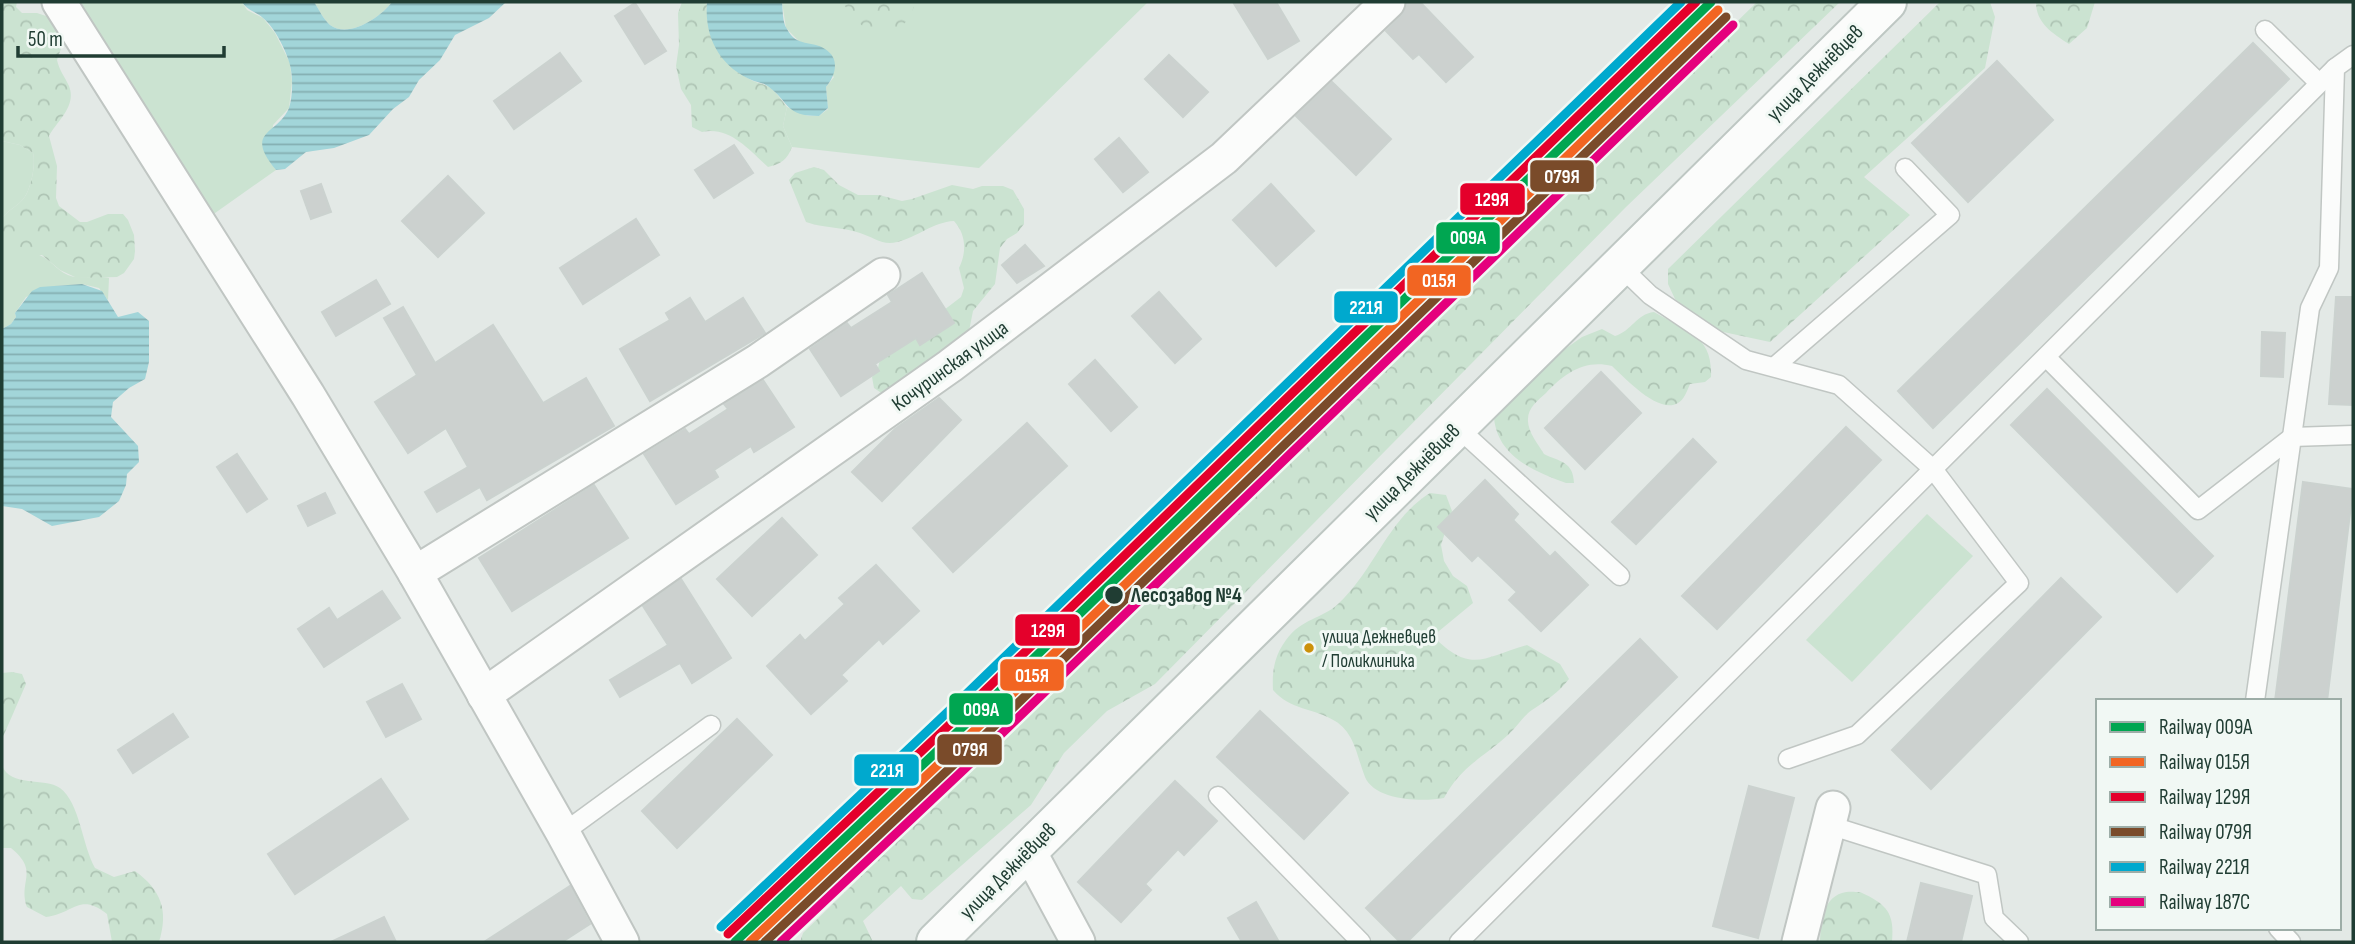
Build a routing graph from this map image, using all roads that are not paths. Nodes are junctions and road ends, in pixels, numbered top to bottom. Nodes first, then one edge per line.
1 (59, 2) edge
2 (1388, 2) edge
3 (1887, 2) edge
4 (2265, 30) dead end
5 (2353, 55) edge
6 (2335, 68) junction
7 (2319, 83) junction
8 (1905, 168) dead end
9 (1620, 266) junction
10 (883, 275) dead end
11 (2046, 357) junction
12 (1774, 367) junction
13 (1457, 428) junction
14 (2353, 435) edge
15 (2291, 437) junction
16 (1934, 469) junction
17 (415, 573) junction
18 (1620, 576) dead end
19 (484, 695) junction
20 (2255, 699) edge
21 (711, 724) dead end
22 (1788, 759) dead end
23 (1218, 796) dead end
24 (1831, 816) joint
25 (563, 833) junction
26 (1029, 851) junction
27 (623, 942) edge
28 (936, 942) edge
29 (1078, 942) edge
30 (1362, 942) edge
31 (1459, 942) edge
32 (1799, 942) edge
33 (2020, 942) edge

1 - 17 street
2 - 19 street, Кочуринская улица
3 - 9 main road, улица Дежнёвцев
4 - 7 lane
5 - 6 lane
6 - 7 lane
6 - 15 lane
7 - 11 lane
8 - 12 lane
9 - 12 lane
9 - 13 main road, улица Дежнёвцев
10 - 17 street
11 - 15 lane
11 - 16 lane
12 - 16 lane
13 - 18 lane
13 - 26 main road, улица Дежнёвцев
14 - 15 lane
15 - 20 lane
16 - 22 lane
16 - 31 lane
17 - 19 street
19 - 25 street
21 - 25 lane
23 - 30 lane
24 - 32 street
24 - 33 lane
25 - 27 street
26 - 28 main road, улица Дежнёвцев
26 - 29 street

